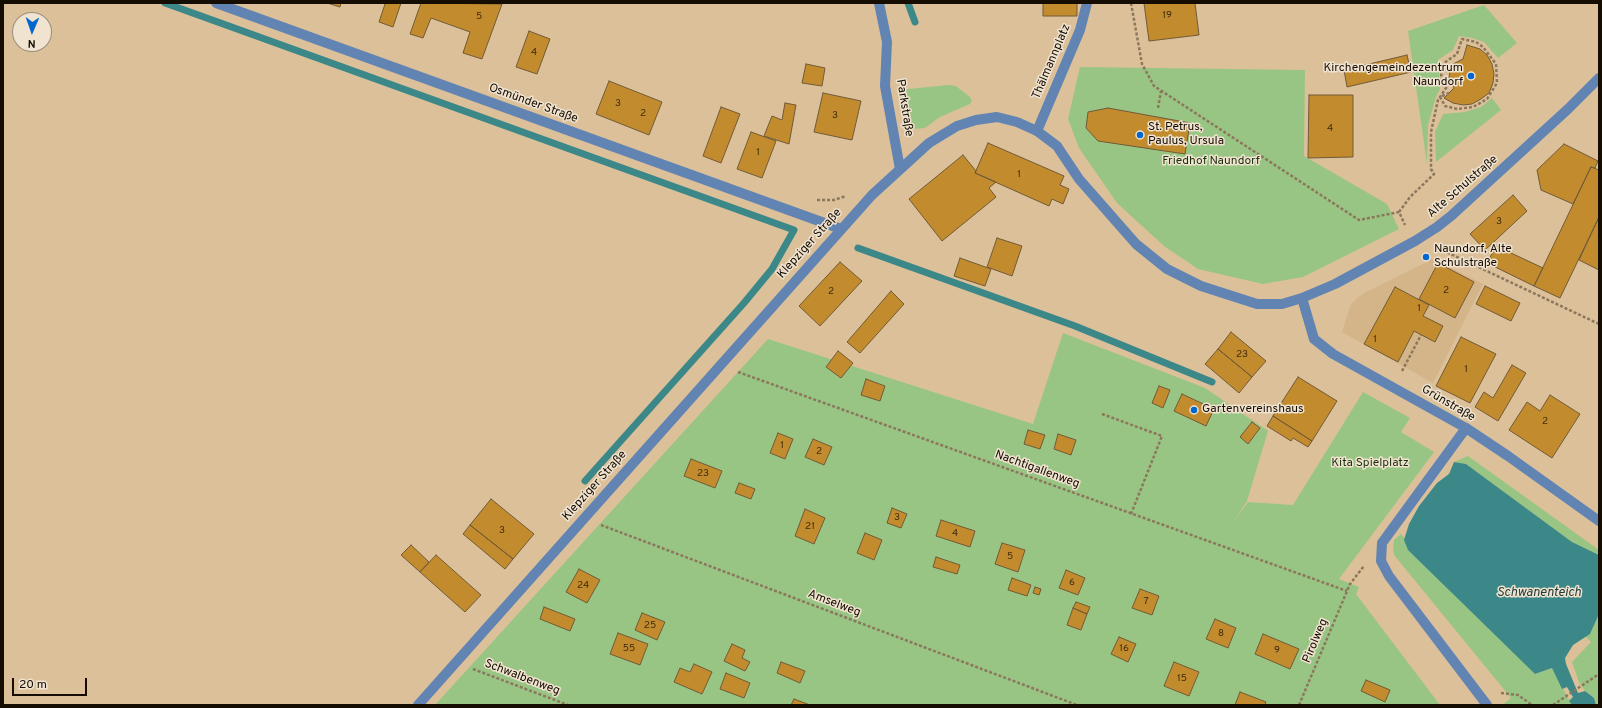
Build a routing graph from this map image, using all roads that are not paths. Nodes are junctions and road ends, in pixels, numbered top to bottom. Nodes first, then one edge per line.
1 (216, 3) edge
2 (879, 3) edge
3 (1087, 3) edge
4 (1599, 78) edge
5 (1037, 130) junction
6 (900, 169) junction
7 (841, 229) junction
8 (1302, 298) junction
9 (1466, 428) junction
10 (1599, 521) edge
11 (418, 705) edge
12 (1487, 705) edge

1 - 7 street, Osmünder Straße
2 - 6 street, Parkstraße
3 - 5 street, Thälmannplatz
4 - 8 street, Alte Schulstraße
5 - 6 street, Klepziger Straße
5 - 8 street, Klepziger Straße
6 - 7 street, Klepziger Straße
7 - 11 street, Klepziger Straße
8 - 9 street, Grünstraße
9 - 10 street, Grünstraße
9 - 12 street

